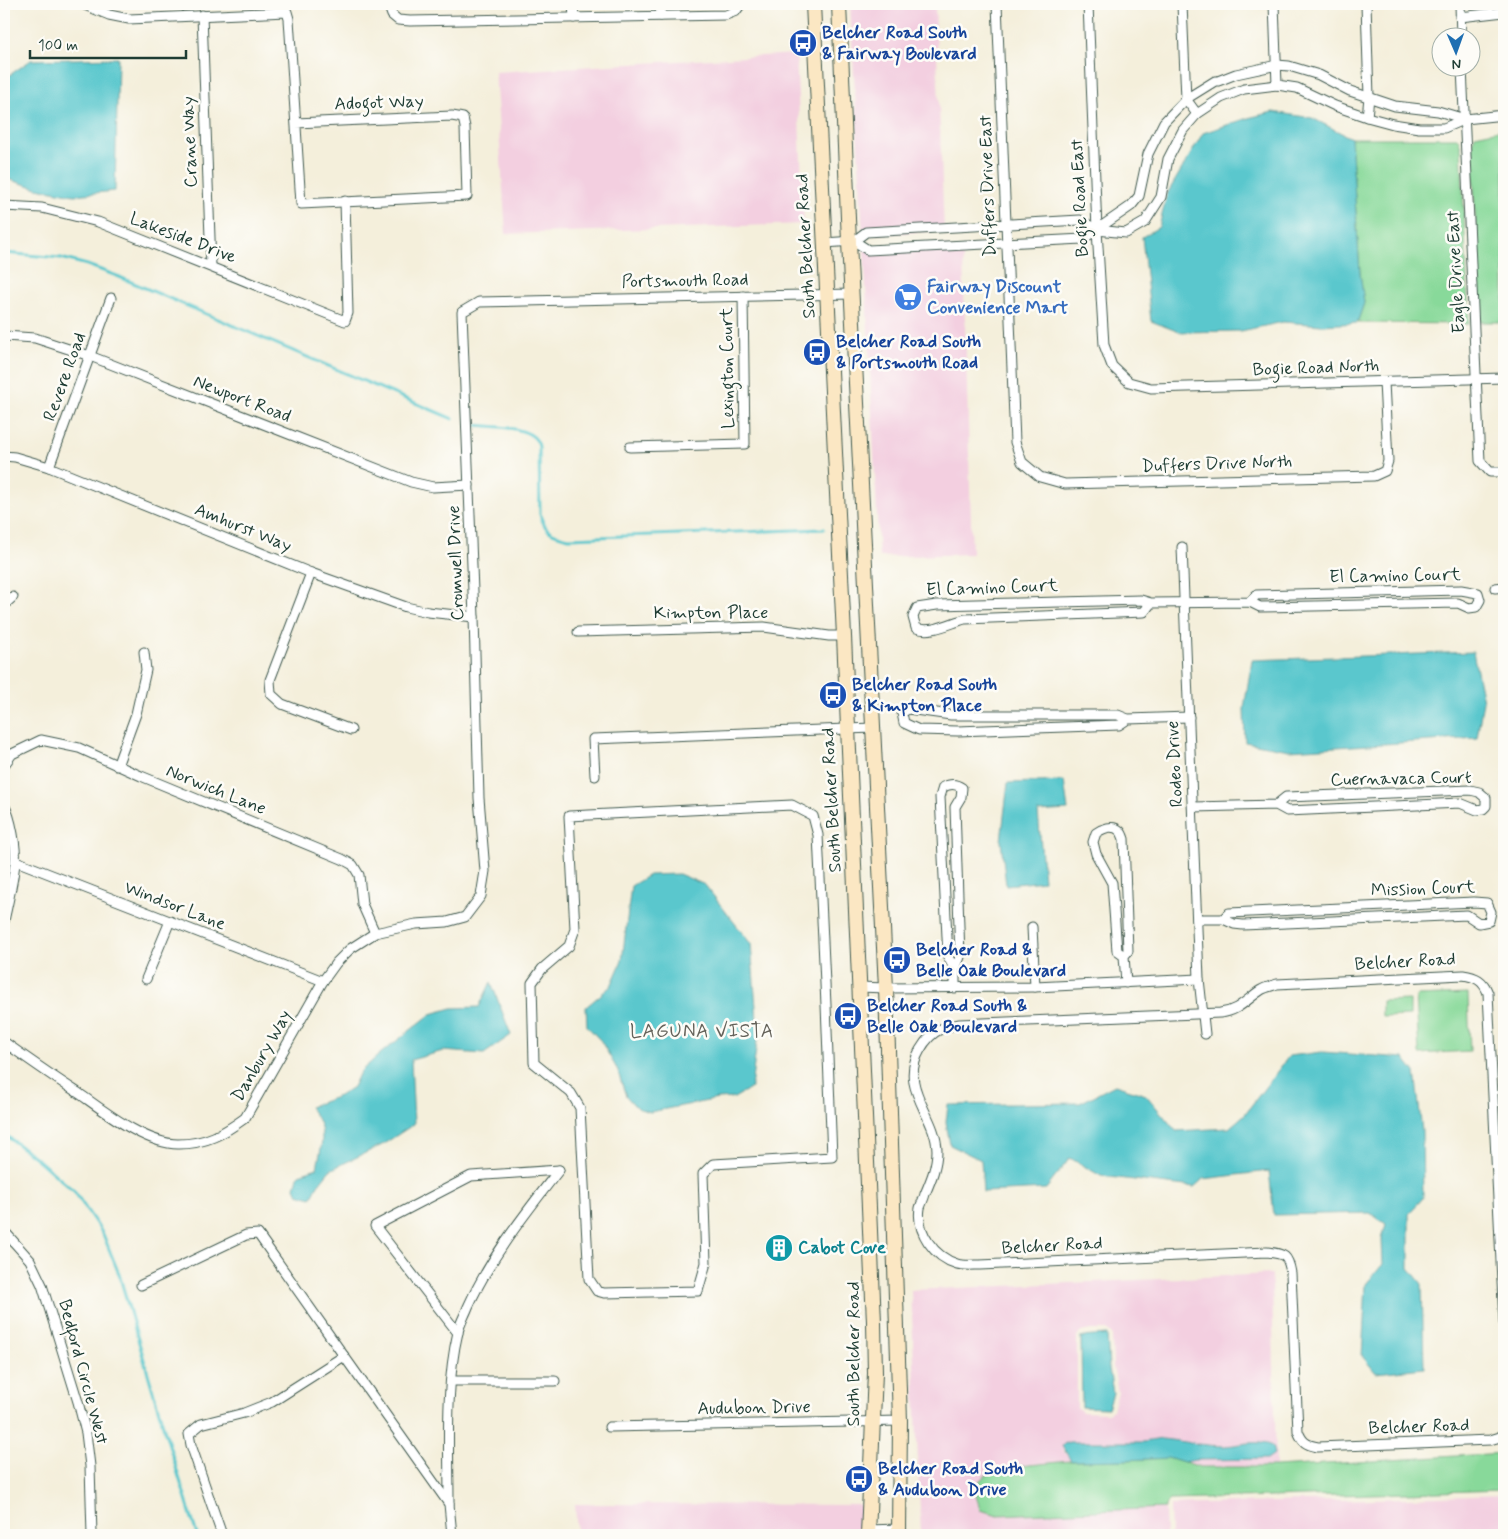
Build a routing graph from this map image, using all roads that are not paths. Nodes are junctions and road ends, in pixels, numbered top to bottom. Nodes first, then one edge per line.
1 (82, 4) edge
2 (388, 4) edge
3 (573, 4) edge
4 (660, 4) edge
5 (741, 4) edge
6 (813, 4) edge
7 (839, 4) edge
8 (997, 4) edge
9 (1088, 4) edge
10 (1182, 4) edge
11 (1274, 4) edge
12 (1366, 4) edge
13 (1460, 4) edge
14 (1504, 12) edge
15 (202, 16) junction
16 (661, 16) junction
17 (1460, 17) junction
18 (574, 18) junction
19 (1461, 28) edge
20 (1277, 65) junction
21 (1462, 78) edge
22 (1277, 85) junction
23 (1370, 97) junction
24 (1186, 99) junction
25 (1197, 114) junction
26 (1504, 115) edge
27 (1367, 117) junction
28 (1464, 119) junction
29 (296, 122) junction
30 (345, 201) junction
31 (4, 206) edge
32 (1006, 224) junction
33 (910, 230) junction
34 (1097, 230) junction
35 (852, 242) junction
36 (824, 243) junction
37 (1006, 243) junction
38 (911, 248) junction
39 (211, 266) junction
40 (827, 294) junction
41 (852, 294) junction
42 (743, 296) junction
43 (111, 298) dead end
44 (519, 301) joint
45 (4, 336) edge
46 (90, 356) junction
47 (1504, 378) edge
48 (1477, 379) junction
49 (1129, 382) joint
50 (1384, 382) junction
51 (630, 447) dead end
52 (4, 456) edge
53 (49, 467) junction
54 (1504, 472) edge
55 (1040, 477) joint
56 (468, 485) junction
57 (1182, 547) dead end
58 (311, 573) junction
59 (13, 597) dead end
60 (1184, 602) junction
61 (1250, 602) junction
62 (1151, 603) junction
63 (4, 605) edge
64 (474, 617) junction
65 (578, 632) dead end
66 (844, 636) junction
67 (144, 652) dead end
68 (1189, 717) junction
69 (1128, 719) junction
70 (873, 728) junction
71 (848, 729) junction
72 (351, 730) dead end
73 (4, 765) edge
74 (117, 766) junction
75 (595, 776) dead end
76 (4, 805) edge
77 (1276, 805) junction
78 (1193, 807) junction
79 (16, 861) junction
80 (485, 871) joint
81 (1197, 919) junction
82 (1223, 919) junction
83 (4, 921) edge
84 (170, 921) junction
85 (1032, 926) dead end
86 (375, 933) junction
87 (1124, 956) junction
88 (955, 970) junction
89 (146, 979) dead end
90 (1199, 979) junction
91 (323, 981) junction
92 (1126, 983) junction
93 (1035, 986) junction
94 (825, 987) joint
95 (859, 987) junction
96 (886, 988) junction
97 (955, 988) junction
98 (1202, 1013) junction
99 (1205, 1034) dead end
100 (4, 1042) edge
101 (4, 1232) edge
102 (141, 1285) dead end
103 (1504, 1324) edge
104 (458, 1333) junction
105 (344, 1356) junction
106 (555, 1380) dead end
107 (451, 1381) junction
108 (874, 1421) junction
109 (900, 1421) junction
110 (609, 1427) dead end
111 (1504, 1432) edge
112 (449, 1504) junction
113 (868, 1532) edge
114 (899, 1532) edge
115 (92, 1535) edge
116 (222, 1535) edge
117 (452, 1535) edge

1 - 15 street
2 - 18 street
3 - 18 street
4 - 16 street
5 - 16 street
6 - 36 main road, South Belcher Road
7 - 35 main road
8 - 32 street, Duffers Drive East
9 - 34 street, Bogie Road East
10 - 24 street
11 - 20 street
12 - 23 street
13 - 17 street
14 - 17 street
15 - 29 street
15 - 39 street, Crane Way
16 - 18 street
17 - 19 street
20 - 22 street
20 - 23 street
20 - 24 street
21 - 28 street, Eagle Drive East
22 - 25 street
22 - 27 street
23 - 27 street
23 - 28 street
24 - 25 street
24 - 34 street
25 - 34 street
26 - 28 street
27 - 28 street
28 - 48 street, Eagle Drive East
29 - 30 street
29 - 30 street, Adogot Way
30 - 39 street, Lakeside Drive
31 - 39 street, Lakeside Drive
32 - 33 street
32 - 34 street
32 - 37 street, Duffers Drive East
33 - 35 street
33 - 38 street
34 - 37 street
34 - 49 street, Bogie Road East
35 - 36 street
35 - 38 street
35 - 41 main road
36 - 40 main road, South Belcher Road
37 - 38 street
37 - 55 street, Duffers Drive East
40 - 41 street, Portsmouth Road
40 - 42 street, Portsmouth Road
40 - 66 main road, South Belcher Road
41 - 70 main road
42 - 44 street, Portsmouth Road
42 - 51 street, Lexington Court
43 - 46 street, Revere Road
44 - 56 street, Cromwell Drive
45 - 46 street, Newport Road
46 - 53 street, Revere Road
46 - 56 street, Newport Road
47 - 48 street, Bogie Road North
48 - 50 street, Bogie Road North
48 - 54 street, Eagle Drive East
49 - 50 street, Bogie Road North
50 - 55 street, Duffers Drive North
52 - 53 street, Amhurst Way
53 - 58 street, Amhurst Way
56 - 64 street, Cromwell Drive
57 - 60 street, Rodeo Drive
58 - 64 street, Amhurst Way
58 - 72 street
59 - 63 street
60 - 61 street, El Camino Court
60 - 62 street, El Camino Court
60 - 68 street, Rodeo Drive
61 - 61 street, El Camino Court
62 - 62 street, El Camino Court
64 - 80 street, Cromwell Drive
65 - 66 street, Kimpton Place
66 - 71 main road, South Belcher Road
67 - 74 street
68 - 69 street
68 - 78 street, Rodeo Drive
69 - 69 street
70 - 71 street
70 - 96 main road
71 - 75 street
71 - 95 main road, South Belcher Road
73 - 74 street, Norwich Lane
74 - 86 street, Norwich Lane
76 - 79 street
77 - 77 street, Cuernavaca Court
77 - 78 street, Cuernavaca Court
78 - 81 street, Rodeo Drive
79 - 83 street
79 - 84 street, Windsor Lane
80 - 86 street, Danbury Way
81 - 82 street, Mission Court
81 - 90 street, Rodeo Drive
82 - 82 street, Mission Court
84 - 89 street
84 - 91 street, Windsor Lane
85 - 93 street
86 - 91 street, Danbury Way
87 - 87 street
87 - 92 street
88 - 88 street
88 - 97 street
90 - 92 street
90 - 98 street
91 - 100 street, Danbury Way
92 - 93 street
93 - 97 street
94 - 94 street
95 - 96 street
95 - 108 main road, South Belcher Road
96 - 97 street
96 - 109 main road
98 - 99 street
98 - 103 street, Belcher Road
98 - 111 street, Belcher Road
101 - 115 street, Bedford Circle West
102 - 105 street
104 - 104 street
104 - 107 street
105 - 112 street
105 - 116 street
106 - 107 street
107 - 112 street
108 - 109 street, Audubon Drive
108 - 110 street, Audubon Drive
108 - 113 main road, South Belcher Road
109 - 114 main road
112 - 117 street
113 - 114 street

